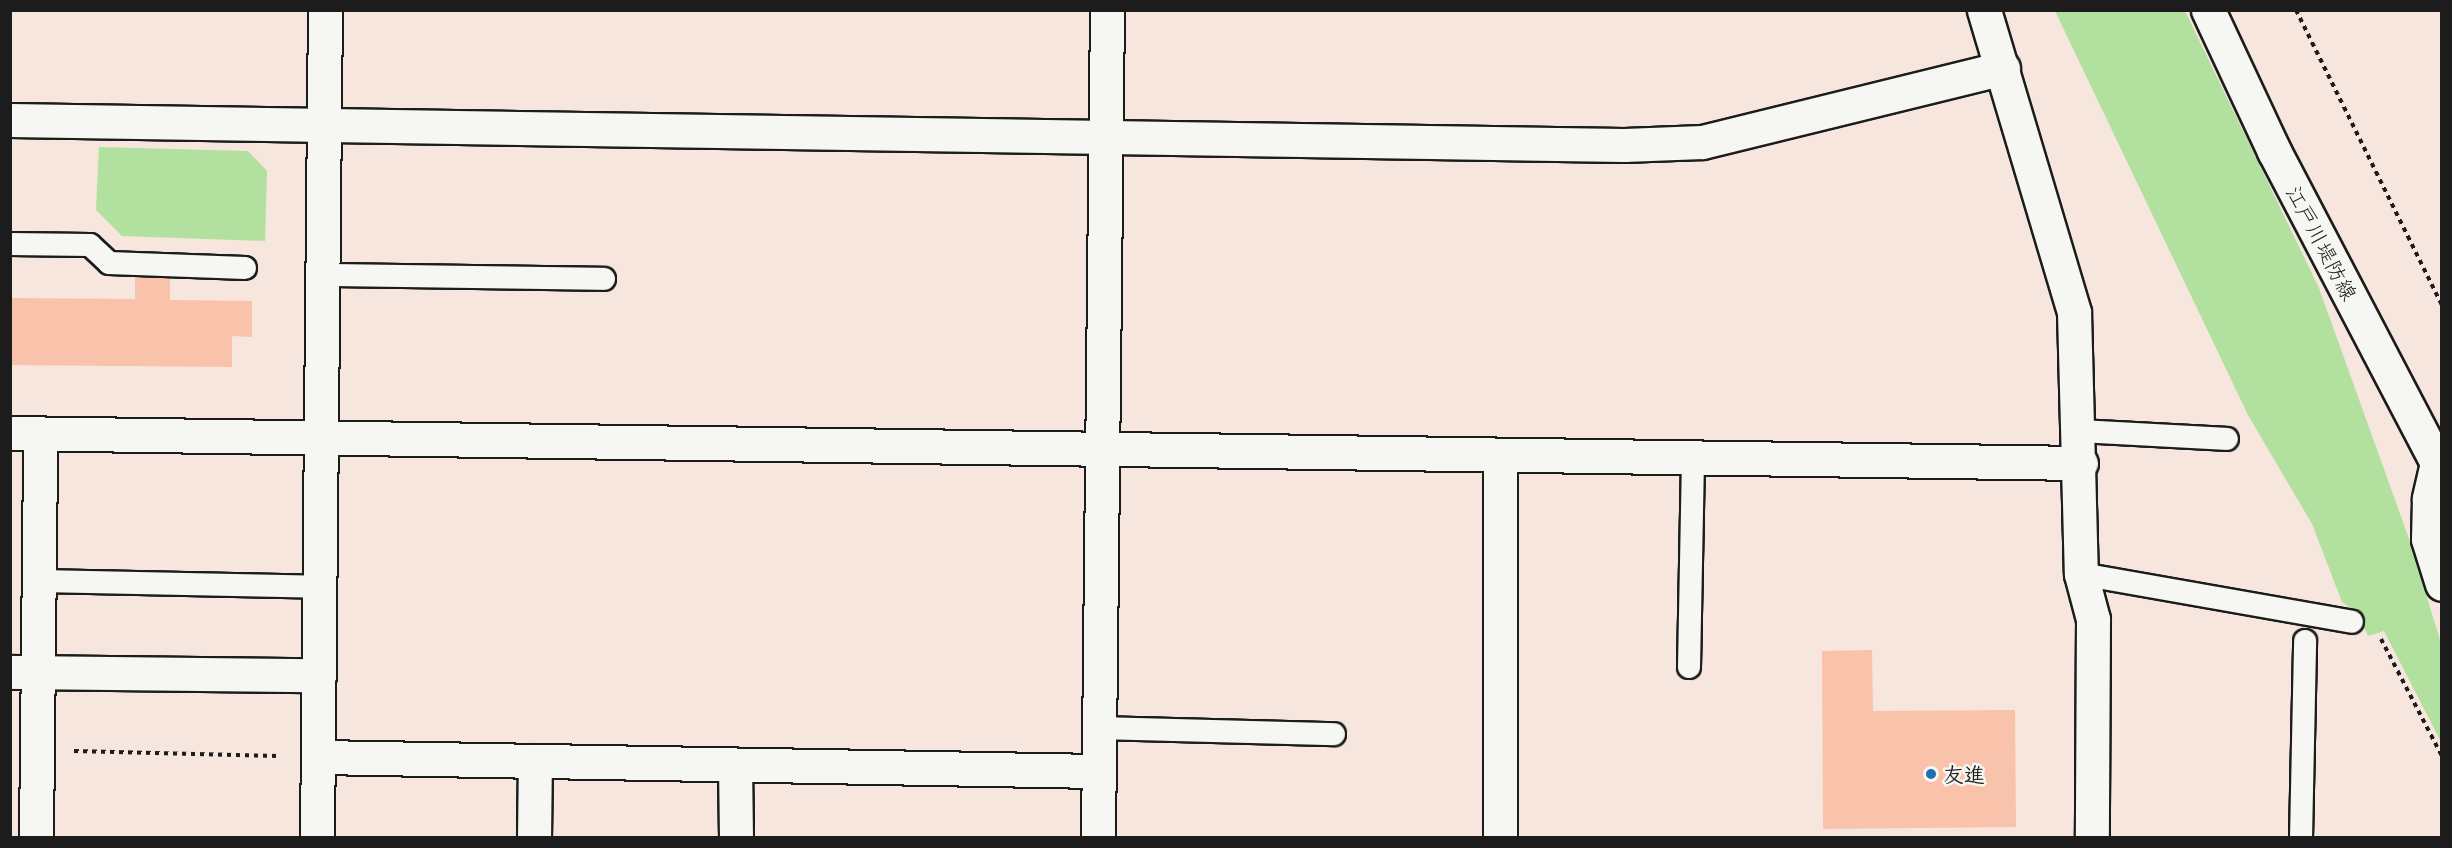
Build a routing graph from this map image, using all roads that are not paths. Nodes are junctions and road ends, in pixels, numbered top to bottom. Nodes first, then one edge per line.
1 (325, 10) edge
2 (1107, 10) edge
3 (1984, 10) edge
4 (2208, 10) edge
5 (2003, 68) junction
6 (10, 120) edge
7 (324, 126) junction
8 (1106, 137) junction
9 (10, 244) edge
10 (245, 268) dead end
11 (325, 275) junction
12 (604, 279) dead end
13 (2081, 431) junction
14 (25, 434) edge
15 (323, 439) junction
16 (2227, 439) dead end
17 (1101, 450) junction
18 (1500, 455) junction
19 (1693, 458) junction
20 (2080, 464) junction
21 (2440, 468) edge
22 (2081, 574) junction
23 (39, 581) junction
24 (2442, 584) edge
25 (320, 587) junction
26 (2352, 622) dead end
27 (2305, 641) dead end
28 (1689, 667) dead end
29 (25, 672) edge
30 (319, 675) junction
31 (1100, 728) junction
32 (1334, 734) dead end
33 (319, 757) junction
34 (535, 761) junction
35 (735, 765) junction
36 (1098, 771) junction
37 (36, 837) edge
38 (317, 837) edge
39 (534, 837) edge
40 (736, 837) edge
41 (1098, 837) edge
42 (1500, 837) edge
43 (2092, 837) edge
44 (2301, 837) edge

1 - 7 street
2 - 8 street
3 - 5 street
4 - 21 street, 江戸川堤防線
5 - 8 street
5 - 13 street
6 - 7 street
7 - 8 street
7 - 11 street
8 - 17 street
9 - 10 lane
11 - 12 lane
11 - 15 street
13 - 16 lane
13 - 20 street
14 - 15 street
14 - 23 street
15 - 17 street
15 - 25 street
17 - 18 street
17 - 31 street
18 - 19 street
18 - 42 street
19 - 20 street
19 - 28 lane
20 - 22 street
21 - 24 street
22 - 26 lane
22 - 43 street
23 - 25 lane
23 - 29 street
25 - 30 street
27 - 44 lane
29 - 30 street
29 - 37 street
30 - 33 street
31 - 32 lane
31 - 36 street
33 - 34 street
33 - 38 street
34 - 35 street
34 - 39 street
35 - 36 street
35 - 40 street
36 - 41 street

